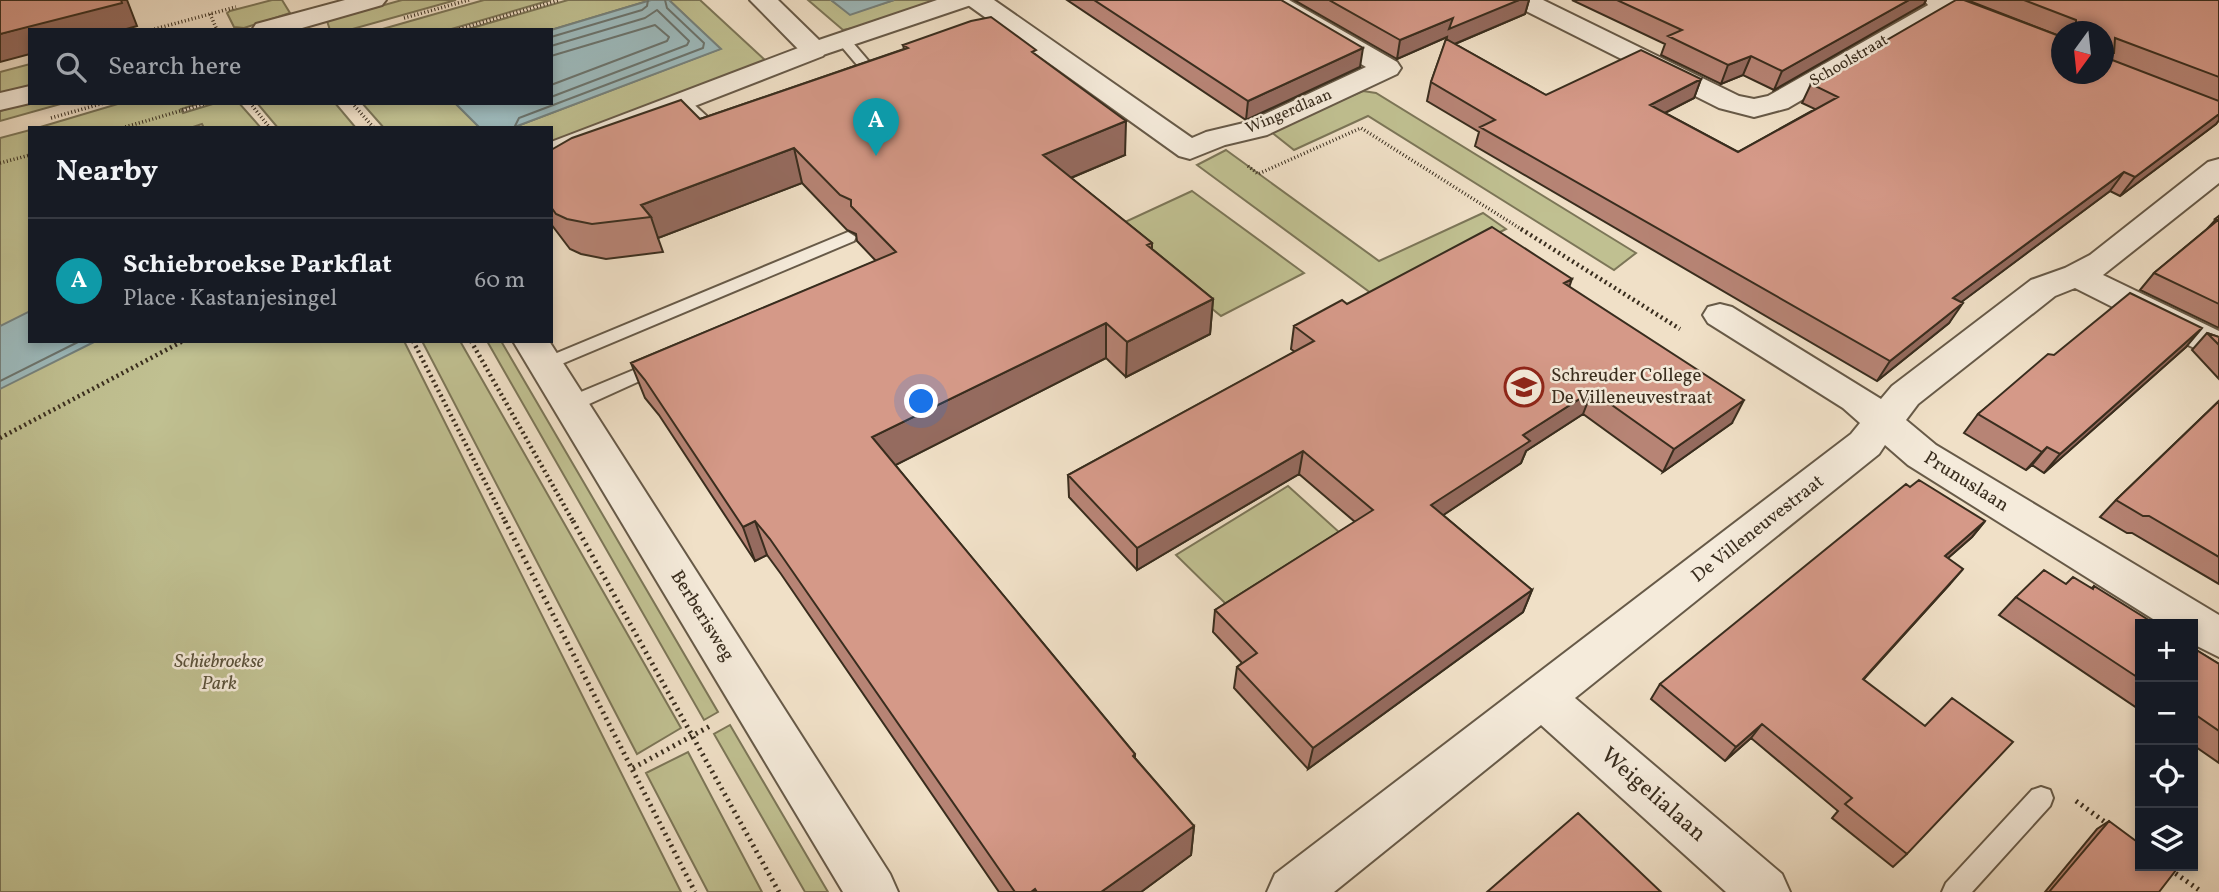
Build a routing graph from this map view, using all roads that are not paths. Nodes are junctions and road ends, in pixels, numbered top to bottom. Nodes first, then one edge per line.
1 (373, 0) edge
2 (764, 0) edge
3 (962, 0) edge
4 (977, 0) edge
5 (1272, 0) edge
6 (1523, 0) edge
7 (1943, 2) edge
8 (272, 28) edge
9 (843, 40) junction
10 (2051, 46) edge
11 (814, 50) junction
12 (841, 78) edge
13 (28, 95) edge
14 (0, 102) edge
15 (683, 102) junction
16 (737, 118) edge
17 (553, 152) edge
18 (2219, 168) edge
19 (848, 237) edge
20 (2077, 276) junction
21 (1704, 324) road end
22 (2219, 346) edge
23 (539, 353) edge
24 (673, 359) edge
25 (571, 404) junction
26 (1884, 423) junction
27 (2219, 638) edge
28 (1543, 698) junction
29 (2041, 798) road end
30 (872, 892) edge
31 (1293, 892) edge
32 (1764, 892) edge
33 (1955, 892) edge

1 - 8 street
2 - 11 street
3 - 9 street
4 - 5 street, Wingerdlaan
6 - 7 street, Schoolstraat
7 - 10 street
9 - 11 street
9 - 12 lane
11 - 15 street
13 - 14 street
15 - 16 lane
15 - 17 street
18 - 20 street, De Villeneuvestraat
19 - 23 lane
20 - 22 street
20 - 26 street, De Villeneuvestraat
21 - 26 street, Prunuslaan
23 - 25 street, Berberisweg
24 - 25 lane
25 - 30 street, Berberisweg
26 - 27 street, Prunuslaan
26 - 28 street, De Villeneuvestraat
28 - 31 street, De Villeneuvestraat
28 - 32 street, Weigelialaan
29 - 33 lane

